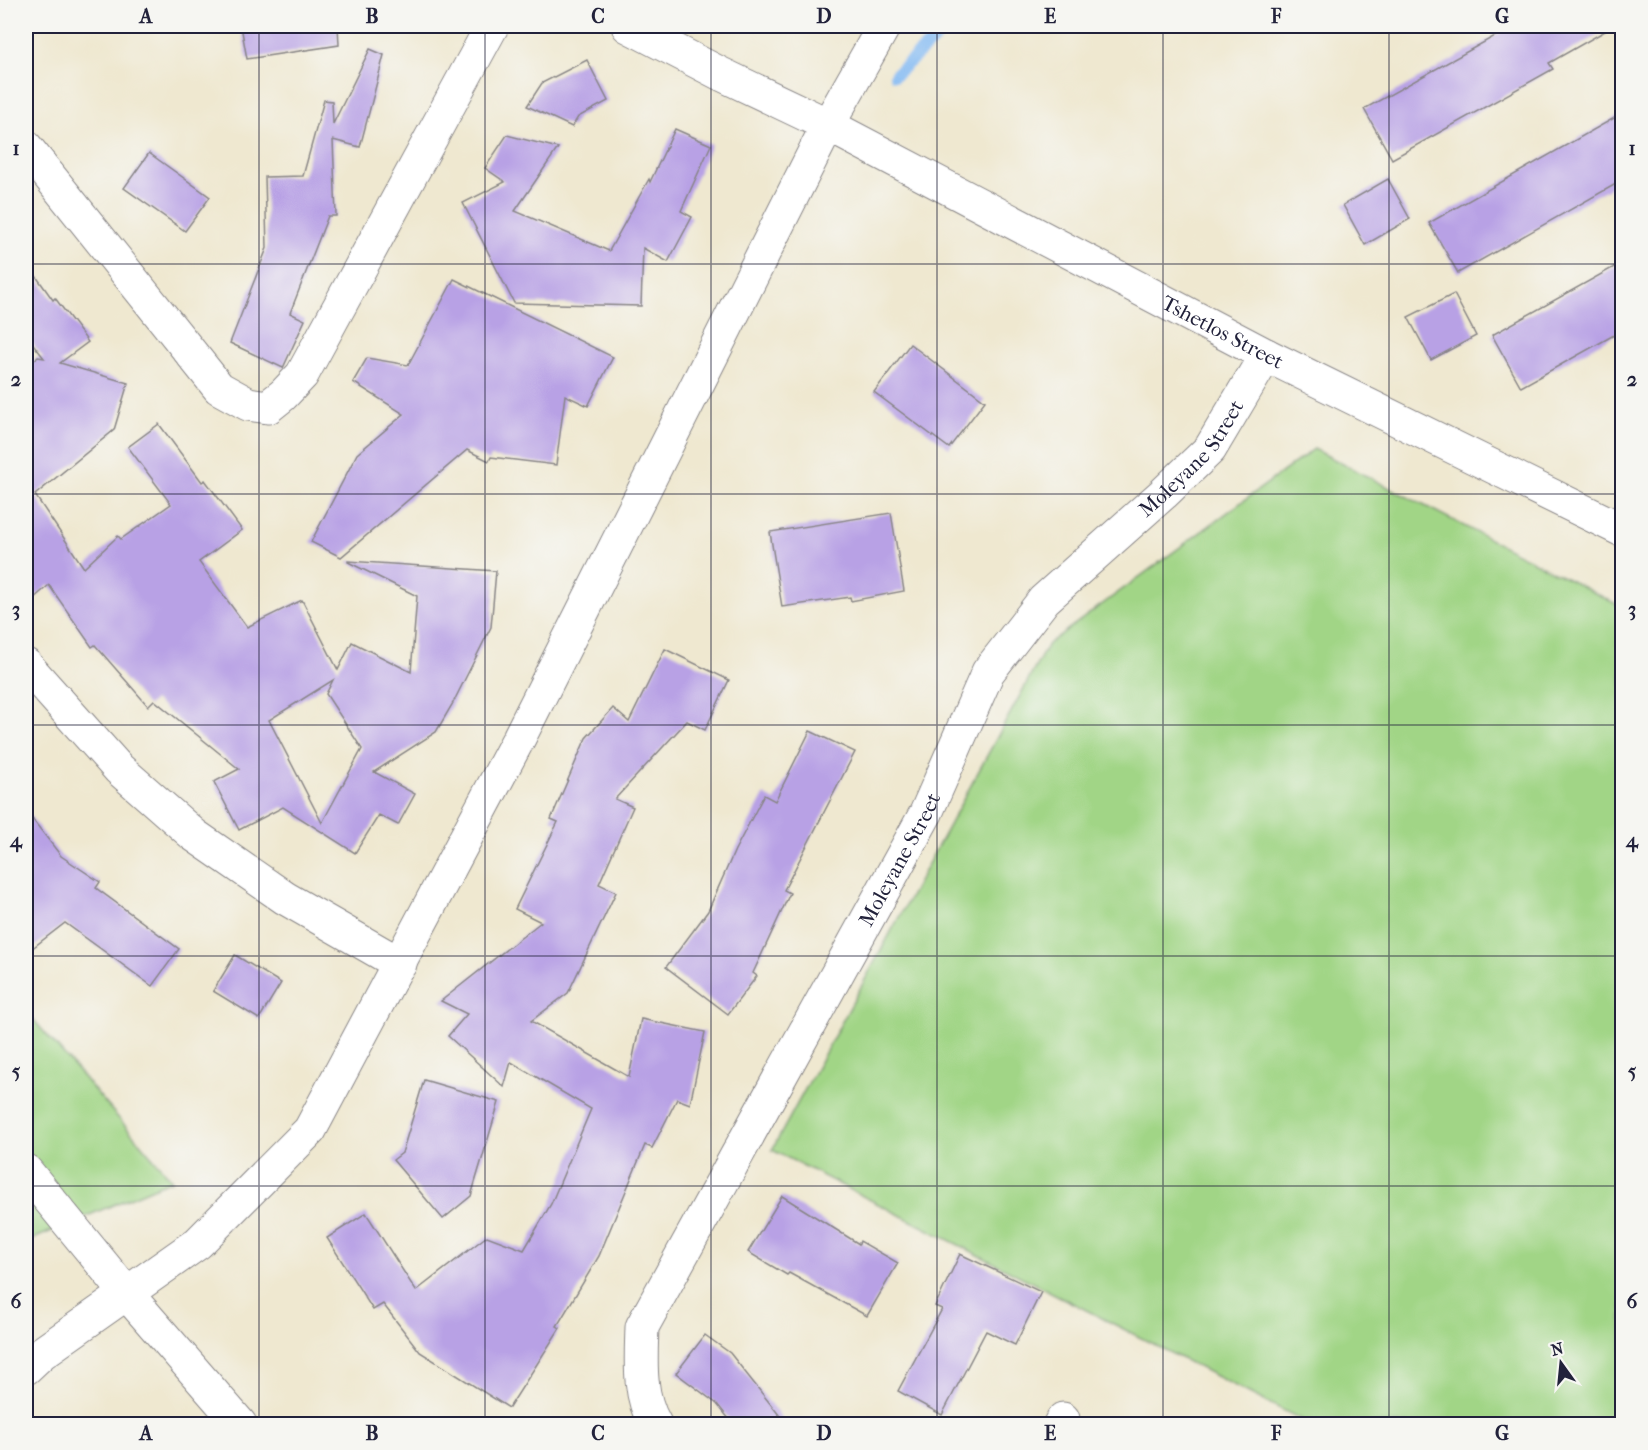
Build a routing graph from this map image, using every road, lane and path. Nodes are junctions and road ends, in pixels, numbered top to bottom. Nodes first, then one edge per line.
1 (492, 26) edge
2 (628, 26) edge
3 (884, 26) edge
4 (828, 125) junction
5 (26, 147) edge
6 (1266, 355) junction
7 (1623, 530) edge
8 (26, 665) edge
9 (400, 964) junction
10 (26, 1171) edge
11 (127, 1294) junction
12 (26, 1368) edge
13 (240, 1425) edge
14 (655, 1425) edge

1 - 5 street
2 - 4 street, Tshetlos Street
3 - 4 street
4 - 6 street, Tshetlos Street
4 - 9 street
6 - 7 street, Tshetlos Street
6 - 14 street, Moleyane Street
8 - 9 street
9 - 11 street
10 - 11 street
11 - 12 street
11 - 13 street

